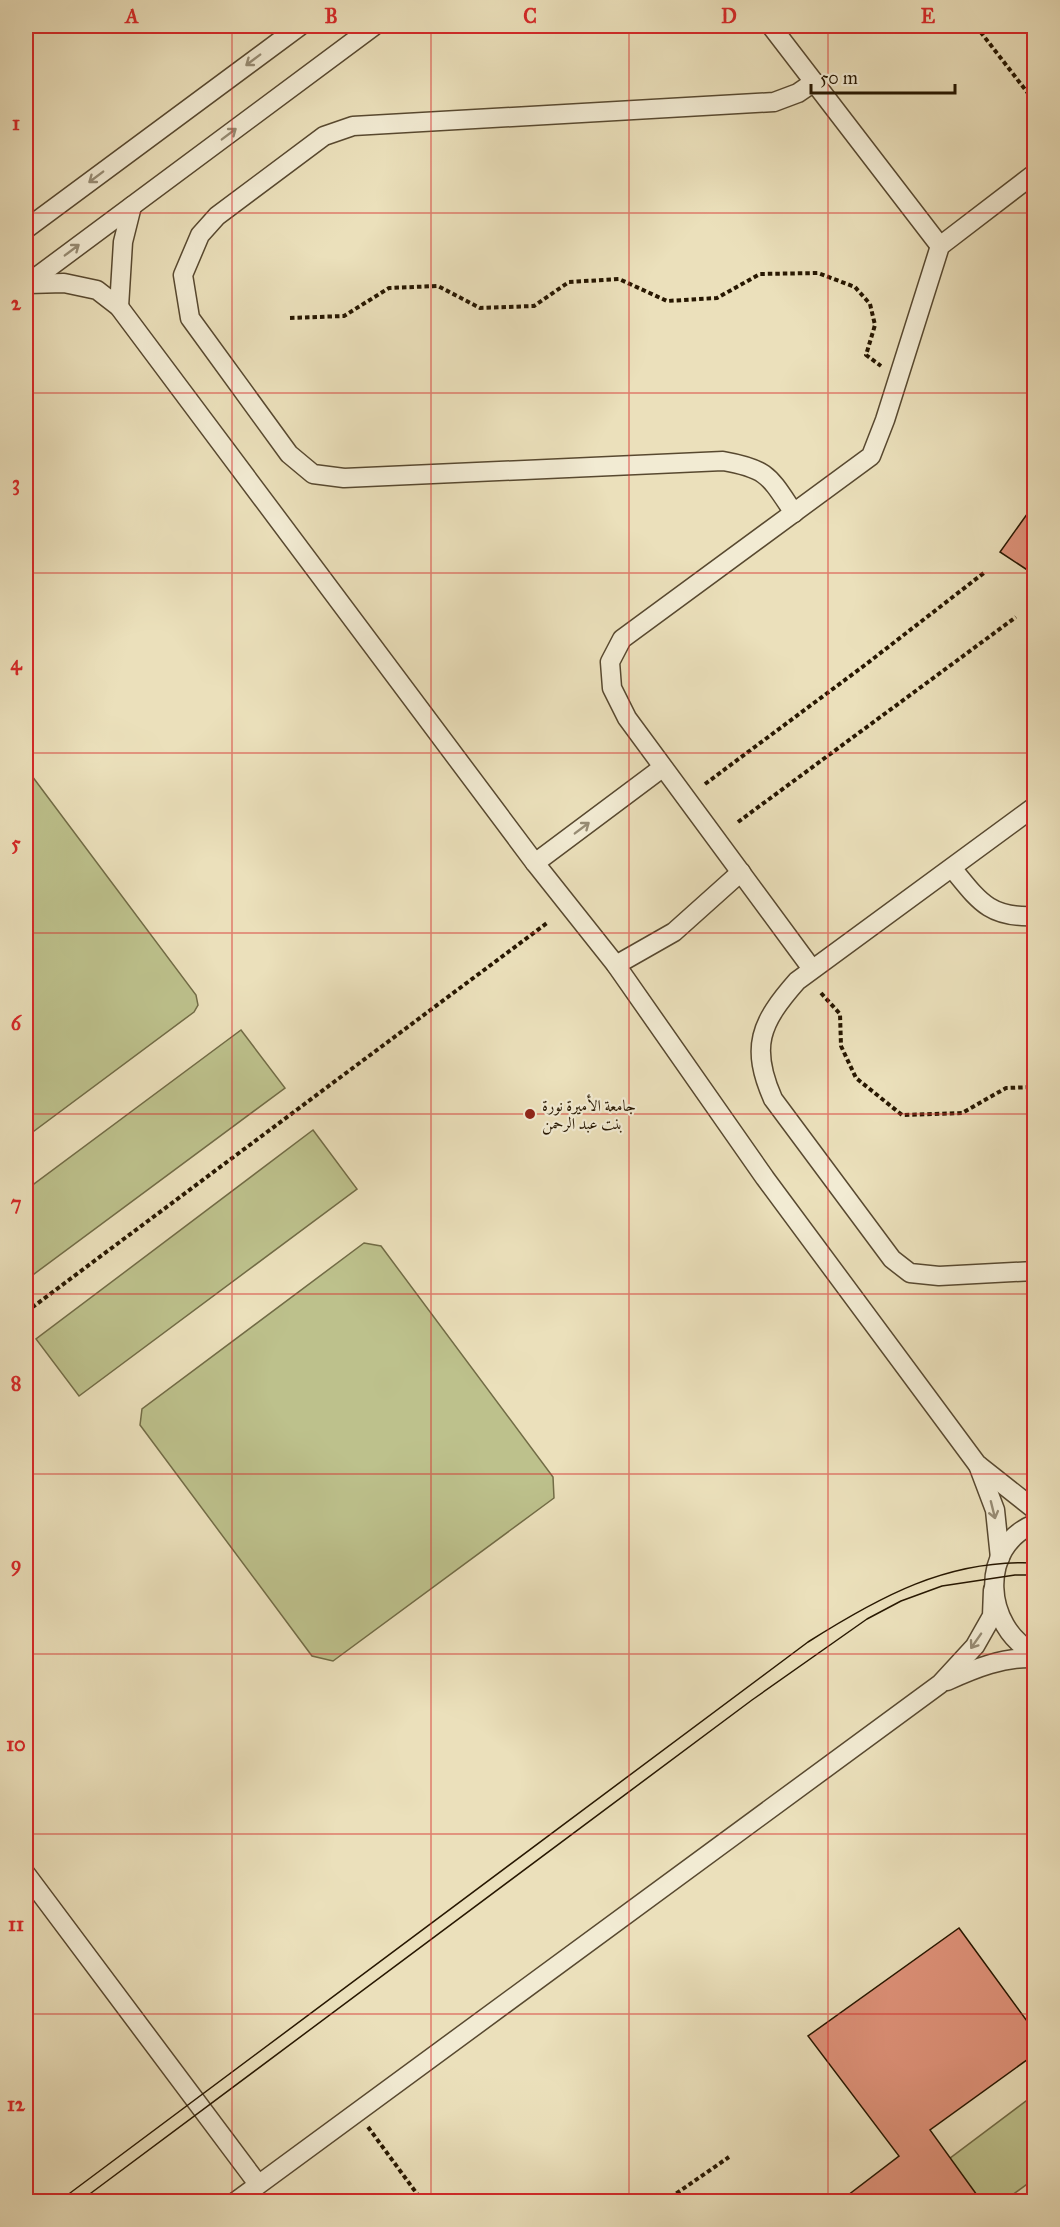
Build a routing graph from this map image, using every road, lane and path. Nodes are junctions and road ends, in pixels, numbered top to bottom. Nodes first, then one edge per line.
1 (300, 26) edge
2 (374, 26) edge
3 (771, 26) edge
4 (976, 26) edge
5 (814, 82) junction
6 (1035, 101) edge
7 (1035, 174) edge
8 (132, 206) junction
9 (26, 229) edge
10 (940, 246) junction
11 (27, 284) edge
12 (119, 307) junction
13 (290, 318) dead end
14 (881, 366) dead end
15 (794, 513) junction
16 (985, 572) dead end
17 (1016, 617) dead end
18 (662, 768) junction
19 (705, 784) dead end
20 (1035, 807) edge
21 (738, 822) dead end
22 (536, 863) junction
23 (952, 868) junction
24 (741, 872) junction
25 (1035, 916) edge
26 (547, 923) dead end
27 (616, 965) junction
28 (812, 969) junction
29 (821, 993) dead end
30 (1035, 1087) edge
31 (1035, 1271) edge
32 (26, 1312) edge
33 (977, 1464) junction
34 (1035, 1509) edge
35 (1035, 1524) edge
36 (1000, 1558) junction
37 (993, 1590) junction
38 (1035, 1653) edge
39 (1035, 1658) edge
40 (940, 1684) junction
41 (26, 1874) edge
42 (357, 2112) junction
43 (729, 2157) dead end
44 (258, 2184) junction
45 (236, 2202) edge
46 (423, 2202) edge
47 (664, 2202) edge

1 -> 9 street
8 -> 2 street
3 - 5 street
4 - 6 path
5 - 10 street
5 - 15 street
7 - 10 street
11 -> 8 street
8 - 12 street
10 - 15 street
11 - 12 street
12 - 22 street
13 - 14 path
15 - 18 street
16 - 19 path
17 - 21 path
22 -> 18 street
18 - 24 street
20 - 23 street
22 - 27 street
23 - 25 street
23 - 28 street
24 - 27 street
24 - 28 street
26 - 32 path
27 - 33 street
28 - 31 street
29 - 30 path
33 - 34 street
33 -> 36 street
35 - 36 street
36 - 37 street
37 - 38 street
37 -> 40 street
39 - 40 street
40 - 42 street
41 - 44 street
42 - 44 street
42 - 46 path
43 - 47 path
44 - 45 street

